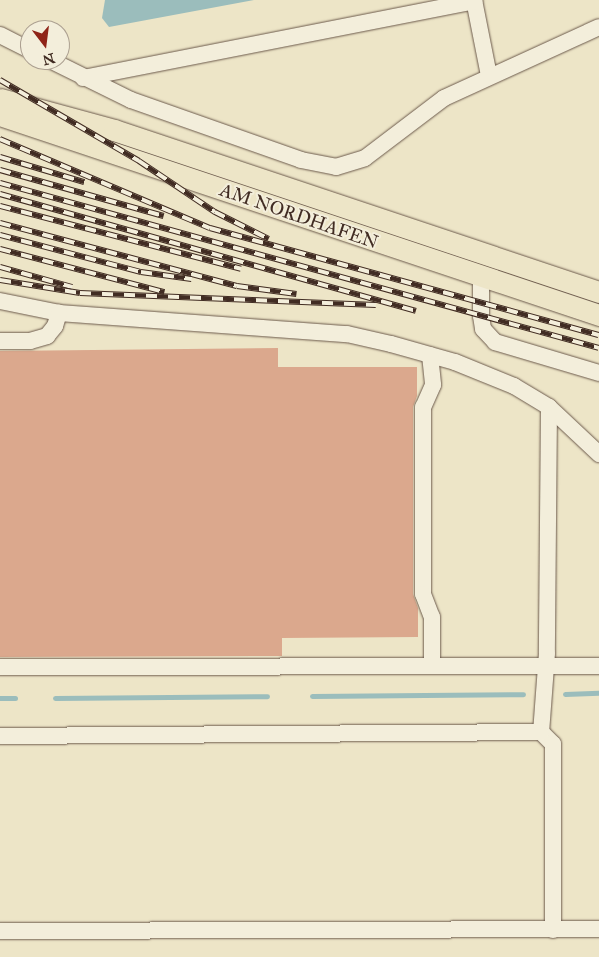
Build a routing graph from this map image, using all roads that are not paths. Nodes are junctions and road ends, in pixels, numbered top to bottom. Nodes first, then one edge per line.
1 (475, 0) edge
2 (599, 27) edge
3 (0, 35) edge
4 (20, 45) edge
5 (68, 70) edge
6 (489, 76) junction
7 (83, 78) junction
8 (0, 98) edge
9 (0, 115) edge
10 (481, 277) junction
11 (599, 292) edge
12 (0, 301) edge
13 (59, 313) junction
14 (599, 315) edge
15 (0, 341) edge
16 (430, 355) junction
17 (599, 373) edge
18 (549, 407) junction
19 (599, 454) edge
20 (432, 666) junction
21 (546, 666) junction
22 (599, 666) edge
23 (0, 667) edge
24 (541, 732) junction
25 (0, 736) edge
26 (599, 929) edge
27 (553, 930) junction
28 (0, 931) edge

1 - 6 lane
1 - 7 lane
2 - 6 lane
3 - 4 lane
5 - 7 lane
6 - 7 lane
8 - 11 main road, AM NORDHAFEN
9 - 10 main road, AM NORDHAFEN
10 - 14 main road, AM NORDHAFEN
10 - 17 lane
12 - 13 lane
13 - 15 lane
13 - 16 lane
16 - 18 lane
16 - 20 lane
18 - 19 lane
18 - 21 lane
20 - 21 lane
20 - 23 lane
21 - 22 lane
21 - 24 lane
24 - 25 lane
24 - 27 lane
26 - 27 lane
27 - 28 lane

